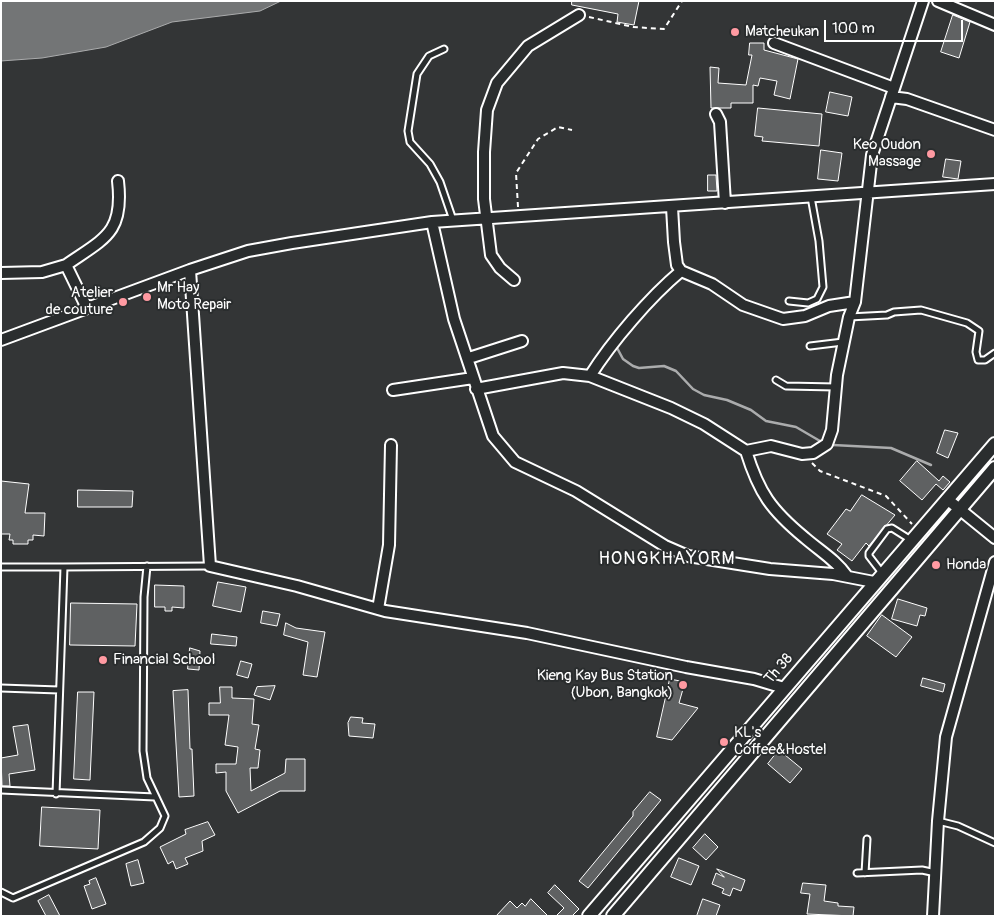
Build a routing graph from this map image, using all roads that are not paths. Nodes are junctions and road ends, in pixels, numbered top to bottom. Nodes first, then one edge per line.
1 (923, 1) edge
2 (938, 1) edge
3 (579, 15) road end
4 (995, 25) edge
5 (774, 43) dead end
6 (444, 49) dead end
7 (893, 93) junction
8 (716, 114) dead end
9 (995, 130) edge
10 (118, 180) dead end
11 (995, 184) edge
12 (867, 193) junction
13 (811, 197) junction
14 (725, 203) junction
15 (672, 207) junction
16 (488, 219) junction
17 (453, 221) junction
18 (432, 222) junction
19 (66, 265) junction
20 (190, 270) junction
21 (681, 271) junction
22 (1, 273) edge
23 (514, 280) dead end
24 (789, 301) dead end
25 (855, 302) junction
26 (87, 308) junction
27 (849, 317) junction
28 (1, 340) edge
29 (522, 342) dead end
30 (844, 342) junction
31 (810, 346) dead end
32 (995, 353) edge
33 (468, 358) junction
34 (590, 376) junction
35 (473, 378) junction
36 (776, 380) dead end
37 (836, 387) junction
38 (476, 389) junction
39 (393, 390) dead end
40 (995, 444) edge
41 (392, 445) dead end
42 (746, 451) junction
43 (995, 468) edge
44 (947, 499) junction
45 (959, 510) junction
46 (915, 536) junction
47 (995, 538) edge
48 (995, 562) edge
49 (147, 566) junction
50 (210, 566) junction
51 (1, 567) edge
52 (64, 567) junction
53 (848, 576) junction
54 (878, 577) junction
55 (378, 609) junction
56 (1, 688) edge
57 (784, 688) junction
58 (59, 690) junction
59 (1, 790) edge
60 (56, 794) junction
61 (155, 797) junction
62 (938, 821) junction
63 (866, 839) dead end
64 (995, 842) edge
65 (857, 873) dead end
66 (865, 873) junction
67 (936, 873) junction
68 (1, 892) edge
69 (589, 916) edge
70 (613, 916) edge
71 (933, 916) edge

1 - 7 street
2 - 4 street
3 - 16 street
5 - 7 street
6 - 17 lane
7 - 9 street
7 - 12 street
8 - 14 street
10 - 19 street
11 - 12 street
12 - 13 street
12 - 25 street
13 - 14 street
13 - 24 lane
14 - 15 street
15 - 16 street
15 - 21 street
16 - 17 street
16 - 23 street
17 - 18 street
18 - 20 street
18 - 33 street
19 - 22 street
19 - 26 street
20 - 26 street
20 - 50 street
21 - 25 street
21 - 34 street
25 - 27 street
26 - 28 street
27 - 30 street
27 - 32 lane
29 - 33 street
30 - 31 lane
30 - 37 street
33 - 35 street
34 - 38 street
34 - 42 street
35 - 38 street
35 - 39 street
36 - 37 lane
37 - 42 street
38 - 53 street
40 - 44 street, Th 38
41 - 55 street
42 - 53 street
43 - 45 street
44 - 45 street
44 - 46 street, Th 38
45 - 47 street
45 - 70 street
46 - 54 street, Th 38
46 - 54 lane
48 - 62 street
49 - 50 lane
49 - 52 lane
49 - 61 lane
50 - 55 street
51 - 52 lane
52 - 58 lane
53 - 54 street
54 - 57 street, Th 38
55 - 57 street
56 - 58 lane
57 - 69 street, Th 38
58 - 60 lane
59 - 60 lane
60 - 61 lane
61 - 68 lane
62 - 64 lane
62 - 67 street
63 - 66 lane
65 - 66 lane
66 - 67 lane
67 - 71 street

